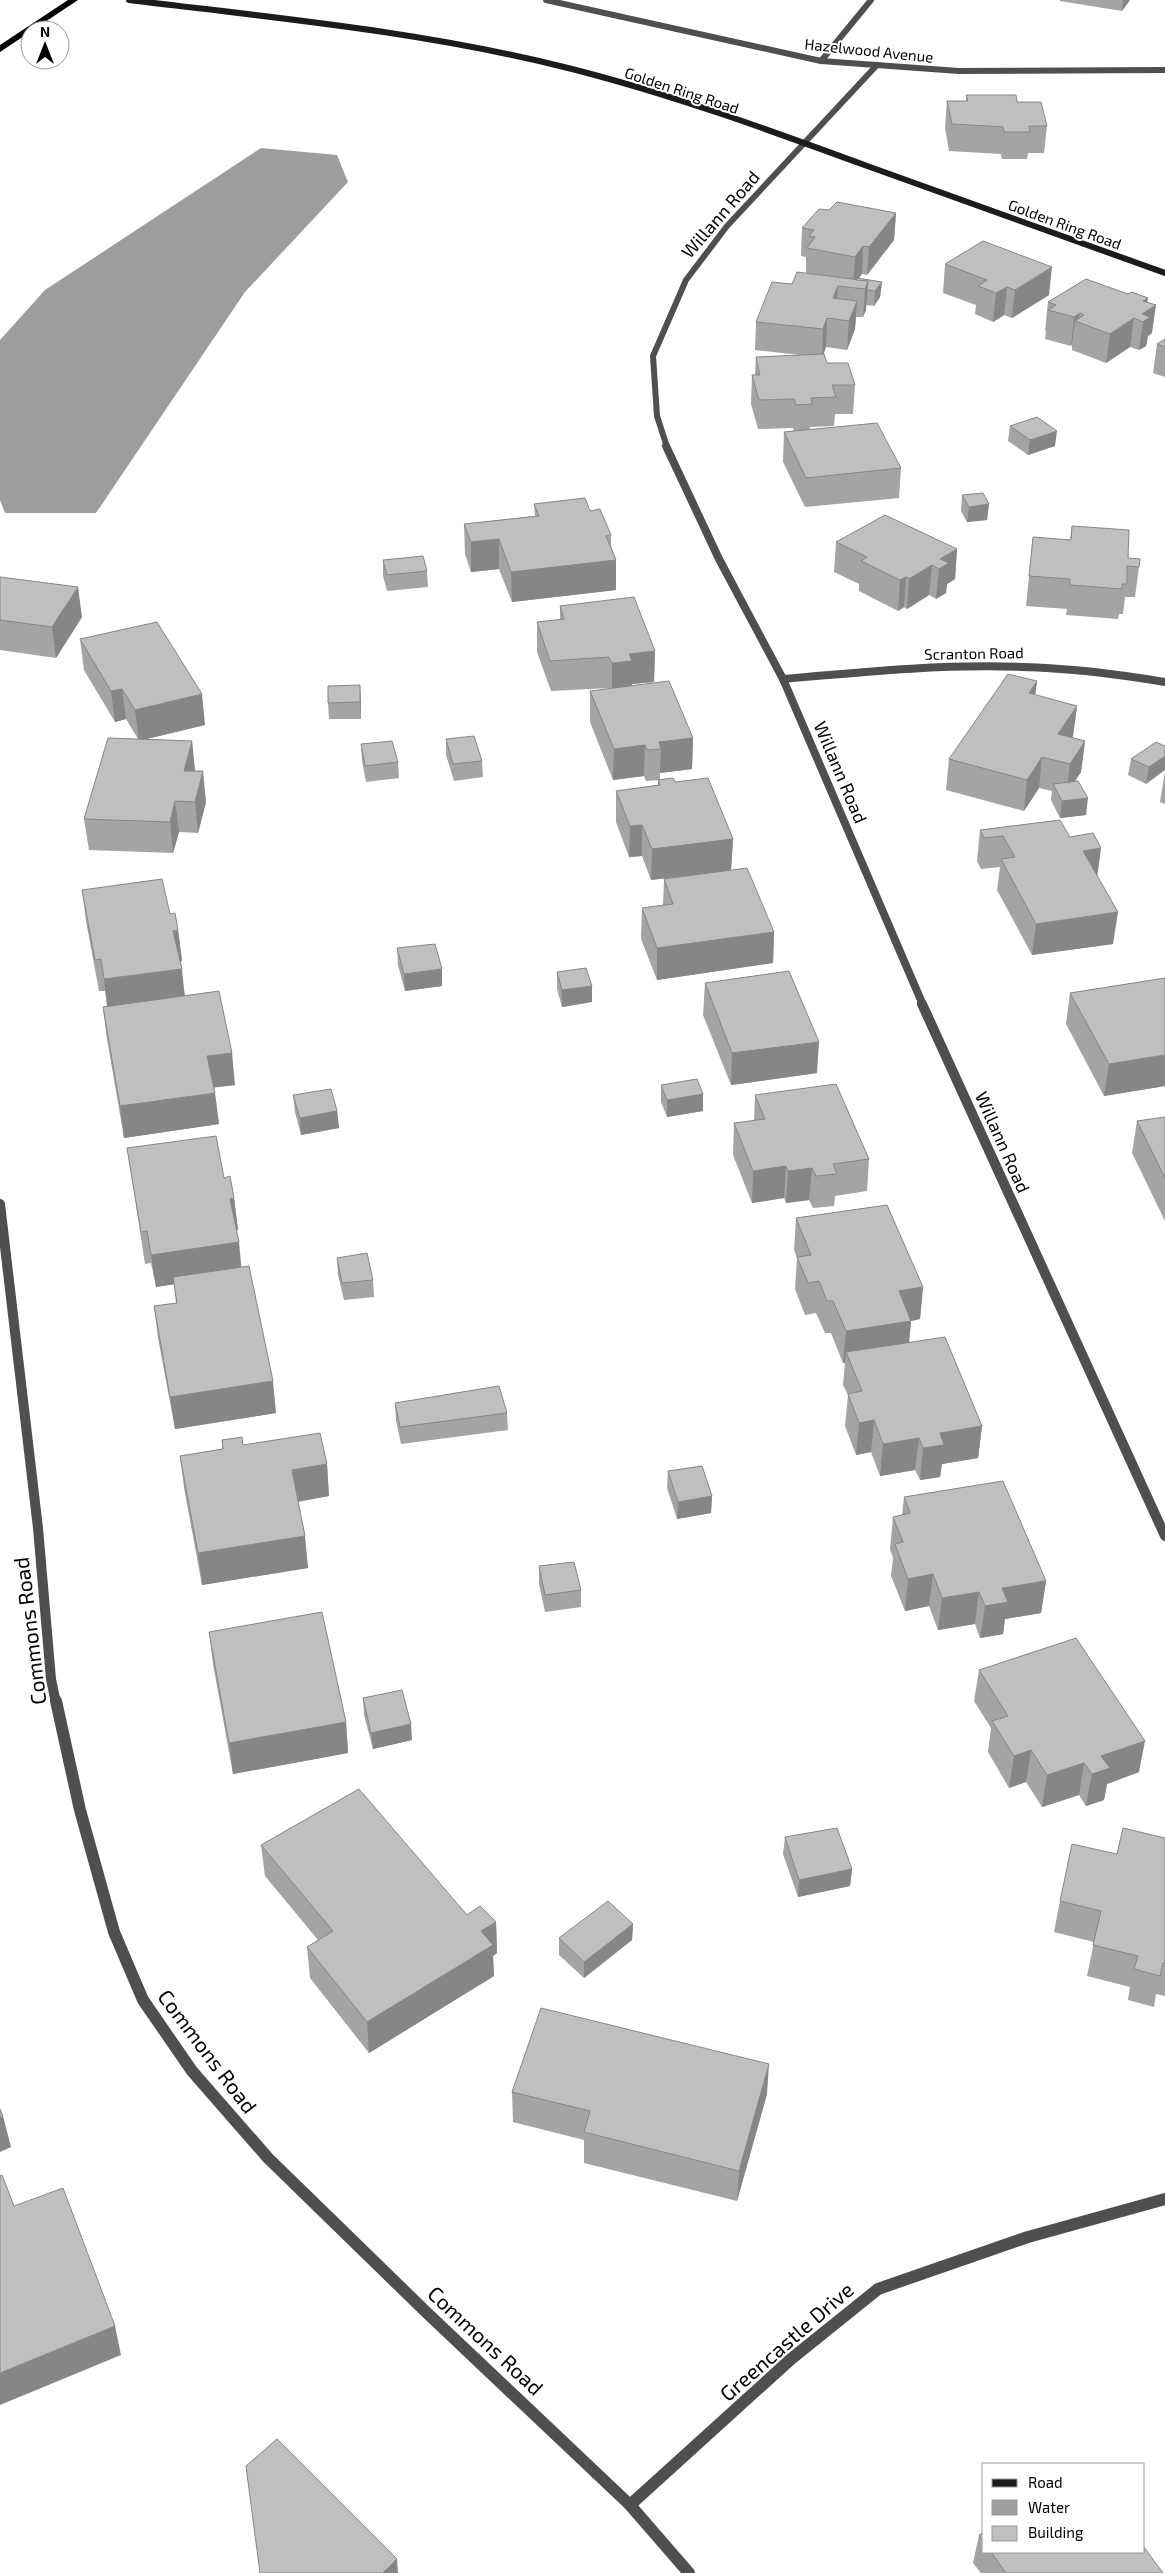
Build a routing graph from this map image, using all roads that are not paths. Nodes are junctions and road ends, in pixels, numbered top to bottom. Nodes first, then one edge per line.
1 (74, 0) edge
2 (129, 0) edge
3 (546, 0) edge
4 (871, 0) edge
5 (0, 49) edge
6 (820, 61) junction
7 (877, 65) junction
8 (1165, 70) edge
9 (805, 143) junction
10 (1165, 273) edge
11 (783, 679) junction
12 (1165, 682) edge
13 (0, 1204) edge
14 (1165, 1536) edge
15 (1165, 2199) edge
16 (630, 2505) junction
17 (689, 2573) edge

1 - 5 highway
2 - 9 street, Golden Ring Road
3 - 6 street, Hazelwood Avenue
4 - 6 street
6 - 7 street, Hazelwood Avenue
7 - 8 street, Hazelwood Avenue
7 - 9 street, Willann Road
9 - 10 street, Golden Ring Road
9 - 11 street, Willann Road
11 - 12 street, Scranton Road
11 - 14 street, Willann Road
13 - 16 street, Commons Road
15 - 16 street, Greencastle Drive
16 - 17 street, Commons Road

